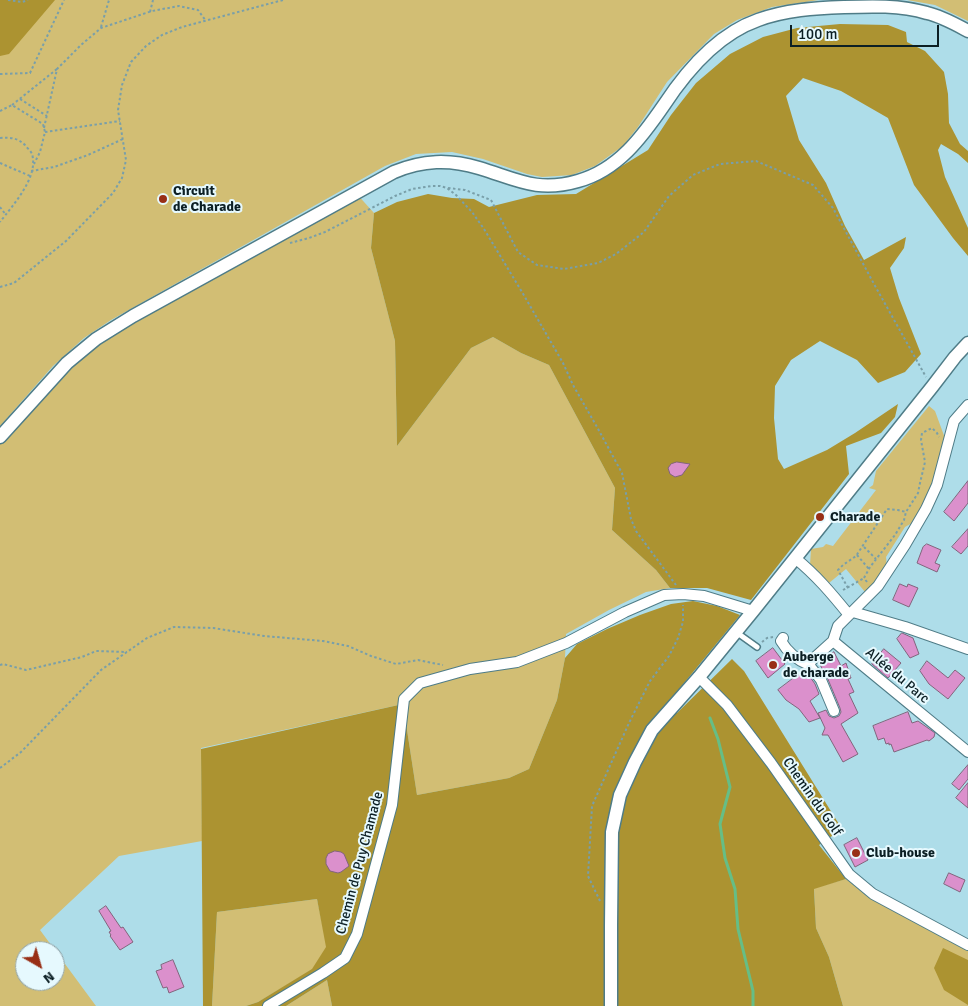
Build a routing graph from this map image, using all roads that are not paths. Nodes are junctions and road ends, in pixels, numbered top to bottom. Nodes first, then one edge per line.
1 (968, 31) edge
2 (968, 343) edge
3 (968, 405) edge
4 (0, 437) edge
5 (795, 558) junction
6 (753, 611) junction
7 (851, 614) junction
8 (736, 632) junction
9 (783, 638) road end
10 (833, 641) junction
11 (757, 647) road end
12 (968, 649) edge
13 (809, 665) junction
14 (699, 677) junction
15 (834, 711) dead end
16 (968, 752) edge
17 (968, 945) edge
18 (268, 1006) edge
19 (611, 1006) edge

1 - 4 street
2 - 5 street
3 - 7 street
5 - 6 street
5 - 7 street
6 - 8 street
6 - 18 street, Chemin de Puy Chamade
7 - 10 street
7 - 12 street
8 - 11 lane
8 - 14 street
9 - 13 street
10 - 13 street
10 - 16 street, Allée du Parc
13 - 15 street
14 - 17 street, Chemin du Golf
14 - 19 street

